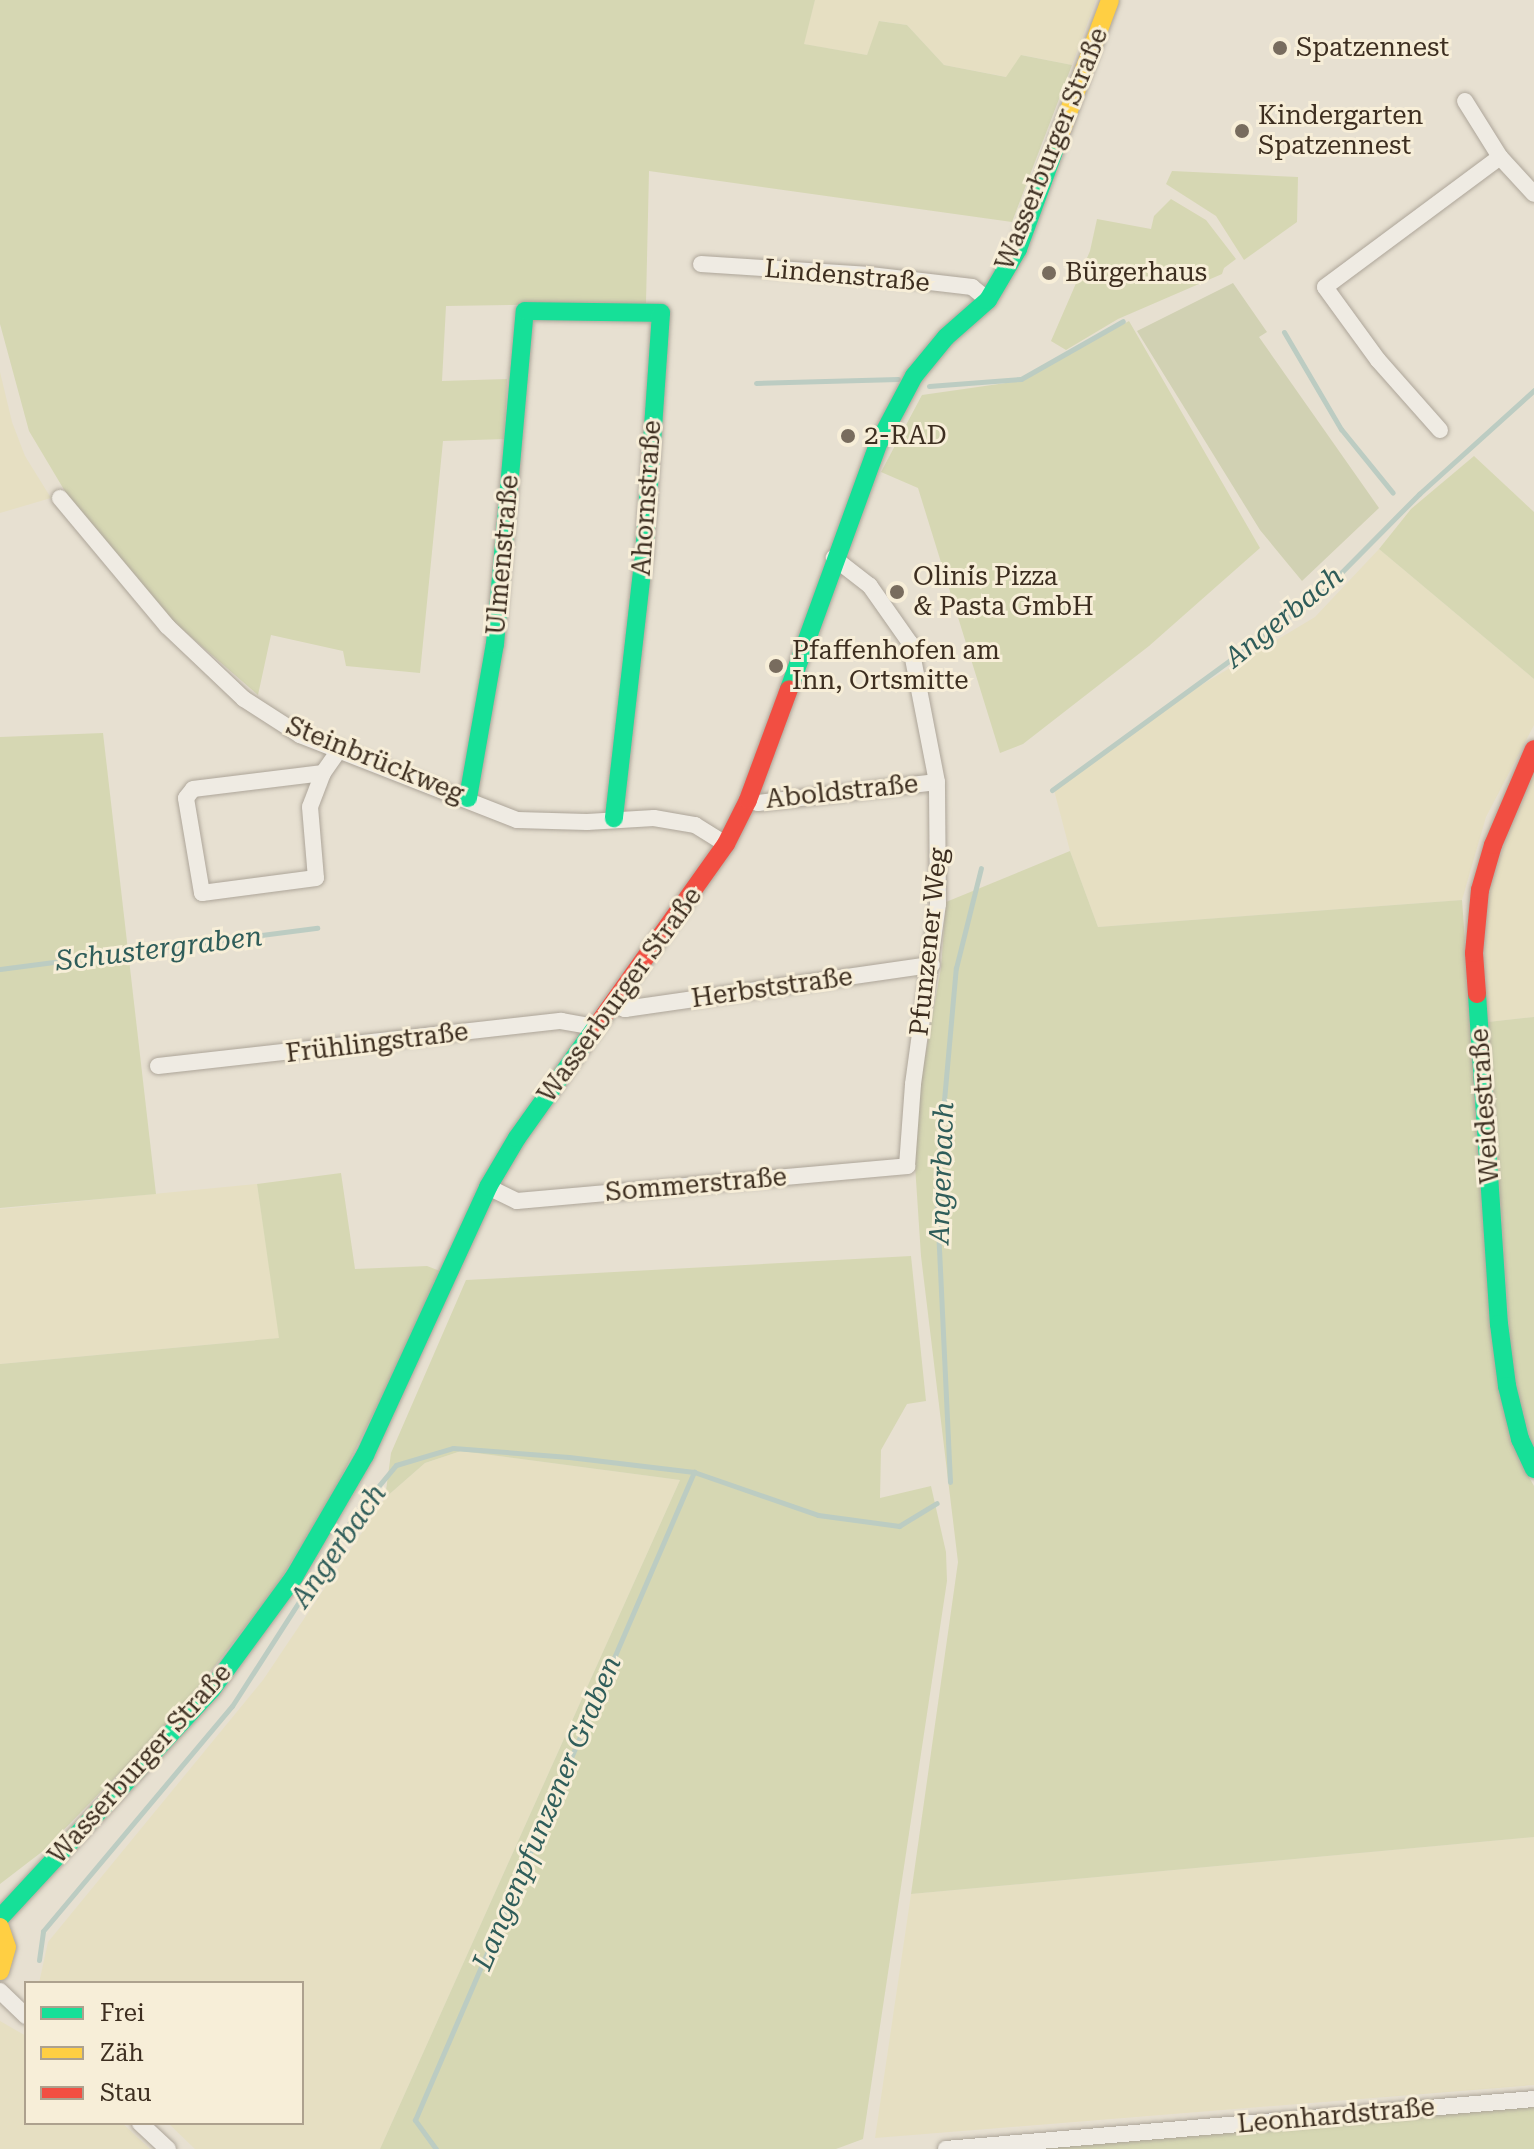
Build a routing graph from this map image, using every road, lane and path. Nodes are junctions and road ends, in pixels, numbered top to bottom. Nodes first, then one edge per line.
1 (1110, 0) edge
2 (1465, 101) dead end
3 (1500, 157) junction
4 (1532, 187) edge
5 (701, 264) dead end
6 (988, 300) junction
7 (525, 311) joint
8 (1440, 430) dead end
9 (60, 498) dead end
10 (834, 558) junction
11 (340, 749) junction
12 (1534, 749) edge
13 (323, 773) junction
14 (937, 782) junction
15 (468, 798) junction
16 (748, 800) junction
17 (614, 818) junction
18 (726, 844) junction
19 (932, 965) junction
20 (613, 1005) junction
21 (595, 1027) junction
22 (158, 1066) dead end
23 (907, 1166) joint
24 (488, 1187) junction
25 (1534, 1469) edge
26 (0, 1918) edge
27 (0, 1927) edge
28 (0, 1971) edge
29 (0, 1991) edge
30 (24, 2014) edge
31 (1534, 2099) edge
32 (142, 2125) edge
33 (168, 2149) edge
34 (946, 2149) edge

1 - 6 street, Wasserburger Straße
2 - 3 street
3 - 4 street
3 - 8 street
5 - 6 street, Lindenstraße
6 - 10 street, Wasserburger Straße
7 - 15 street, Ulmenstraße
7 - 17 street, Ahornstraße
9 - 11 street, Steinbrückweg
10 - 14 street, Pfunzener Weg
10 - 16 street, Wasserburger Straße
11 - 13 street
11 - 15 street, Steinbrückweg
12 - 25 street, Weidestraße
13 - 13 street
14 - 16 street, Aboldstraße
14 - 19 street, Pfunzener Weg
15 - 17 street, Steinbrückweg
16 - 18 street, Wasserburger Straße
17 - 18 street, Steinbrückweg
18 - 20 street, Wasserburger Straße
19 - 20 street, Herbststraße
19 - 23 street, Pfunzener Weg
20 - 21 street, Wasserburger Straße
21 - 22 street, Frühlingstraße
21 - 24 street, Wasserburger Straße
23 - 24 street, Sommerstraße
24 - 26 street, Wasserburger Straße
27 - 28 street
29 - 30 street
31 - 34 street, Leonhardstraße
32 - 33 street

